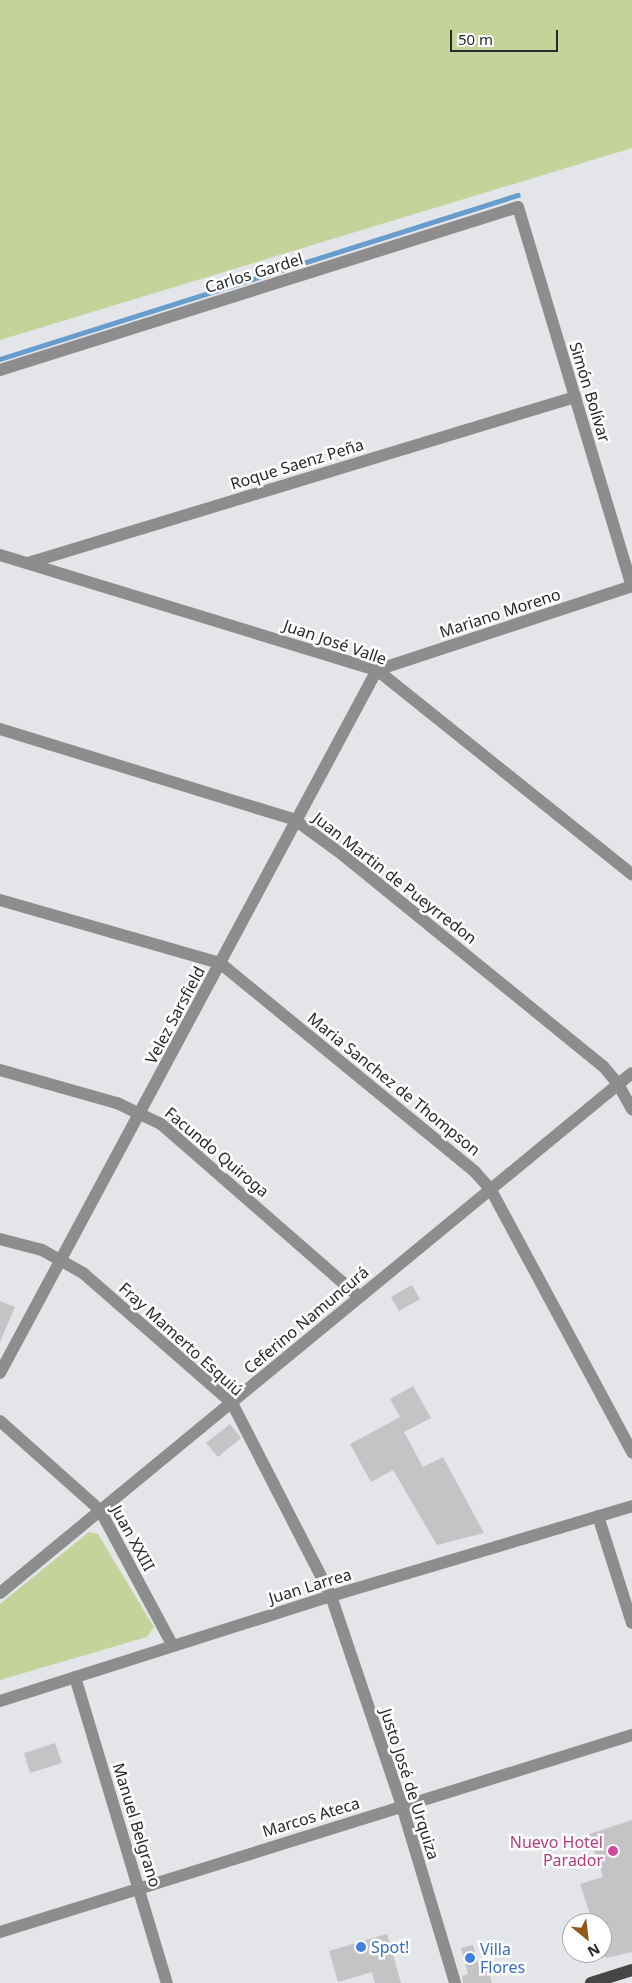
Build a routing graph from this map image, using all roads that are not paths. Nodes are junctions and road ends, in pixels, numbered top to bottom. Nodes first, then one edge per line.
1 (518, 207) joint
2 (0, 370) edge
3 (575, 397) junction
4 (0, 555) edge
5 (28, 563) junction
6 (632, 586) edge
7 (377, 670) junction
8 (0, 729) edge
9 (295, 820) junction
10 (632, 874) edge
11 (0, 900) edge
12 (220, 963) junction
13 (0, 1070) edge
14 (632, 1073) edge
15 (618, 1084) junction
16 (632, 1109) edge
17 (142, 1112) junction
18 (491, 1190) junction
19 (0, 1239) edge
20 (61, 1258) junction
21 (359, 1297) junction
22 (0, 1373) edge
23 (232, 1403) junction
24 (0, 1421) edge
25 (632, 1452) edge
26 (632, 1506) edge
27 (100, 1510) junction
28 (598, 1516) junction
29 (0, 1593) edge
30 (331, 1596) junction
31 (632, 1623) edge
32 (173, 1646) junction
33 (75, 1677) junction
34 (0, 1701) edge
35 (632, 1735) edge
36 (402, 1806) junction
37 (138, 1888) junction
38 (0, 1932) edge
39 (632, 1970) edge
40 (167, 1983) edge
41 (456, 1983) edge
42 (591, 1983) edge

1 - 2 street, Carlos Gardel
1 - 3 street, Simón Bolívar
3 - 5 street, Roque Saenz Peña
3 - 6 street, Simón Bolívar
4 - 5 street, Juan José Valle
5 - 7 street, Juan José Valle
6 - 7 street, Mariano Moreno
7 - 9 street, Velez Sarsfield
7 - 10 street, Juan José Valle
8 - 9 street, Juan Martin de Pueyrredon
9 - 12 street, Velez Sarsfield
9 - 15 street, Juan Martin de Pueyrredon
11 - 12 street, Maria Sanchez de Thompson
12 - 17 street, Velez Sarsfield
12 - 18 street, Maria Sanchez de Thompson
13 - 17 street, Facundo Quiroga
14 - 15 street, Ceferino Namuncurá
15 - 16 street, Juan Martin de Pueyrredon
15 - 18 street, Ceferino Namuncurá
17 - 20 street, Velez Sarsfield
17 - 21 street, Facundo Quiroga
18 - 21 street, Ceferino Namuncurá
18 - 25 street, Maria Sanchez de Thompson
19 - 20 street, Fray Mamerto Esquiú
20 - 22 street, Velez Sarsfield
20 - 23 street, Fray Mamerto Esquiú
21 - 23 street, Ceferino Namuncurá
23 - 27 street, Ceferino Namuncurá
23 - 30 street, Fray Mamerto Esquiú
24 - 27 street, Juan XXIII
26 - 28 street, Juan Larrea
27 - 29 street, Ceferino Namuncurá
27 - 32 street, Juan XXIII
28 - 30 street, Juan Larrea
28 - 31 street
30 - 32 street, Juan Larrea
30 - 36 street, Justo José de Urquiza
32 - 33 street, Juan Larrea
33 - 34 street, Juan Larrea
33 - 37 street, Manuel Belgrano
35 - 36 street, Marcos Ateca
36 - 37 street, Marcos Ateca
36 - 41 street, Justo José de Urquiza
37 - 38 street, Marcos Ateca
37 - 40 street, Manuel Belgrano
39 - 42 main road

